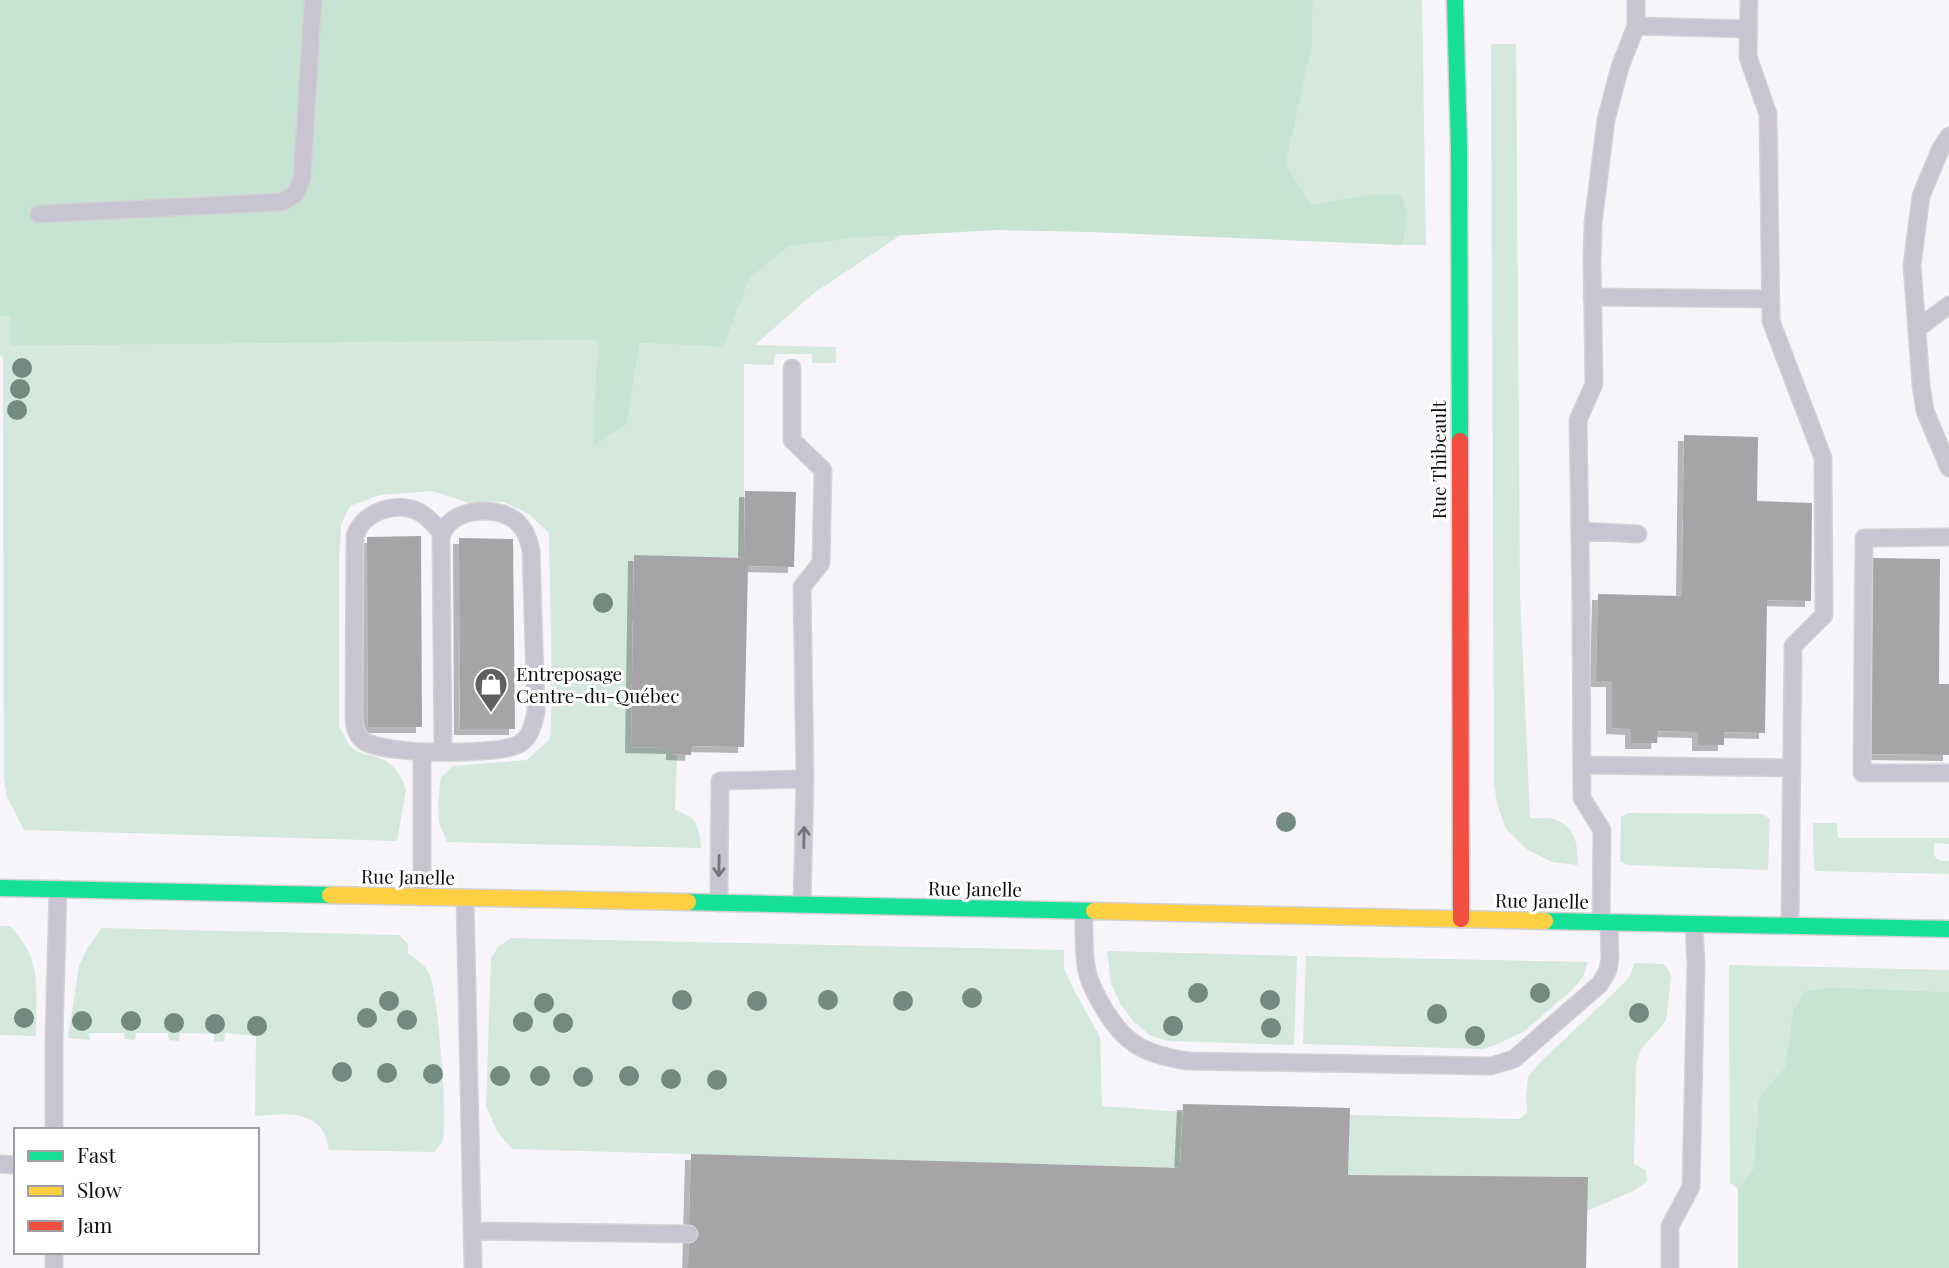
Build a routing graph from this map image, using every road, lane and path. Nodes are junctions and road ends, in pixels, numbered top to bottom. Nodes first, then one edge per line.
1 (313, 0) edge
2 (1455, 0) edge
3 (1636, 0) edge
4 (1749, 0) edge
5 (1636, 26) junction
6 (1749, 29) junction
7 (1949, 136) edge
8 (39, 214) dead end
9 (1592, 297) junction
10 (1771, 299) junction
11 (1949, 305) edge
12 (1917, 329) junction
13 (792, 369) dead end
14 (1949, 468) edge
15 (1580, 531) junction
16 (442, 533) junction
17 (1638, 534) dead end
18 (1949, 537) edge
19 (443, 751) junction
20 (422, 752) junction
21 (1582, 765) junction
22 (1792, 768) junction
23 (1949, 773) edge
24 (805, 779) junction
25 (0, 888) edge
26 (58, 890) junction
27 (422, 897) junction
28 (465, 898) junction
29 (719, 904) junction
30 (802, 905) junction
31 (1084, 911) junction
32 (1461, 919) junction
33 (1605, 922) junction
34 (1694, 924) junction
35 (1790, 926) junction
36 (1949, 929) edge
37 (54, 1128) edge
38 (472, 1231) junction
39 (689, 1234) dead end
40 (472, 1268) edge
41 (1670, 1268) edge

1 - 8 lane
2 - 32 main road, Rue Thibeault
3 - 5 lane
4 - 6 lane
5 - 6 lane
5 - 9 lane
6 - 10 lane
7 - 12 lane
9 - 10 lane
9 - 15 lane
10 - 22 lane
11 - 12 lane
12 - 14 lane
13 - 24 lane
15 - 17 lane
15 - 21 lane
16 - 19 lane
16 - 19 lane
16 - 20 lane
18 - 23 lane
19 - 20 lane
20 - 27 lane
21 - 22 lane
21 - 33 lane
22 - 35 lane
24 -> 29 lane
30 -> 24 lane
25 - 26 main road, Rue Janelle
26 - 27 main road, Rue Janelle
26 - 37 lane
27 - 28 main road, Rue Janelle
28 - 29 main road, Rue Janelle
28 - 38 lane
29 - 30 main road, Rue Janelle
30 - 31 main road, Rue Janelle
31 - 32 main road, Rue Janelle
31 - 33 lane
32 - 33 main road, Rue Janelle
33 - 34 main road, Rue Janelle
34 - 35 main road, Rue Janelle
34 - 41 lane
35 - 36 main road, Rue Janelle
38 - 39 lane
38 - 40 lane

